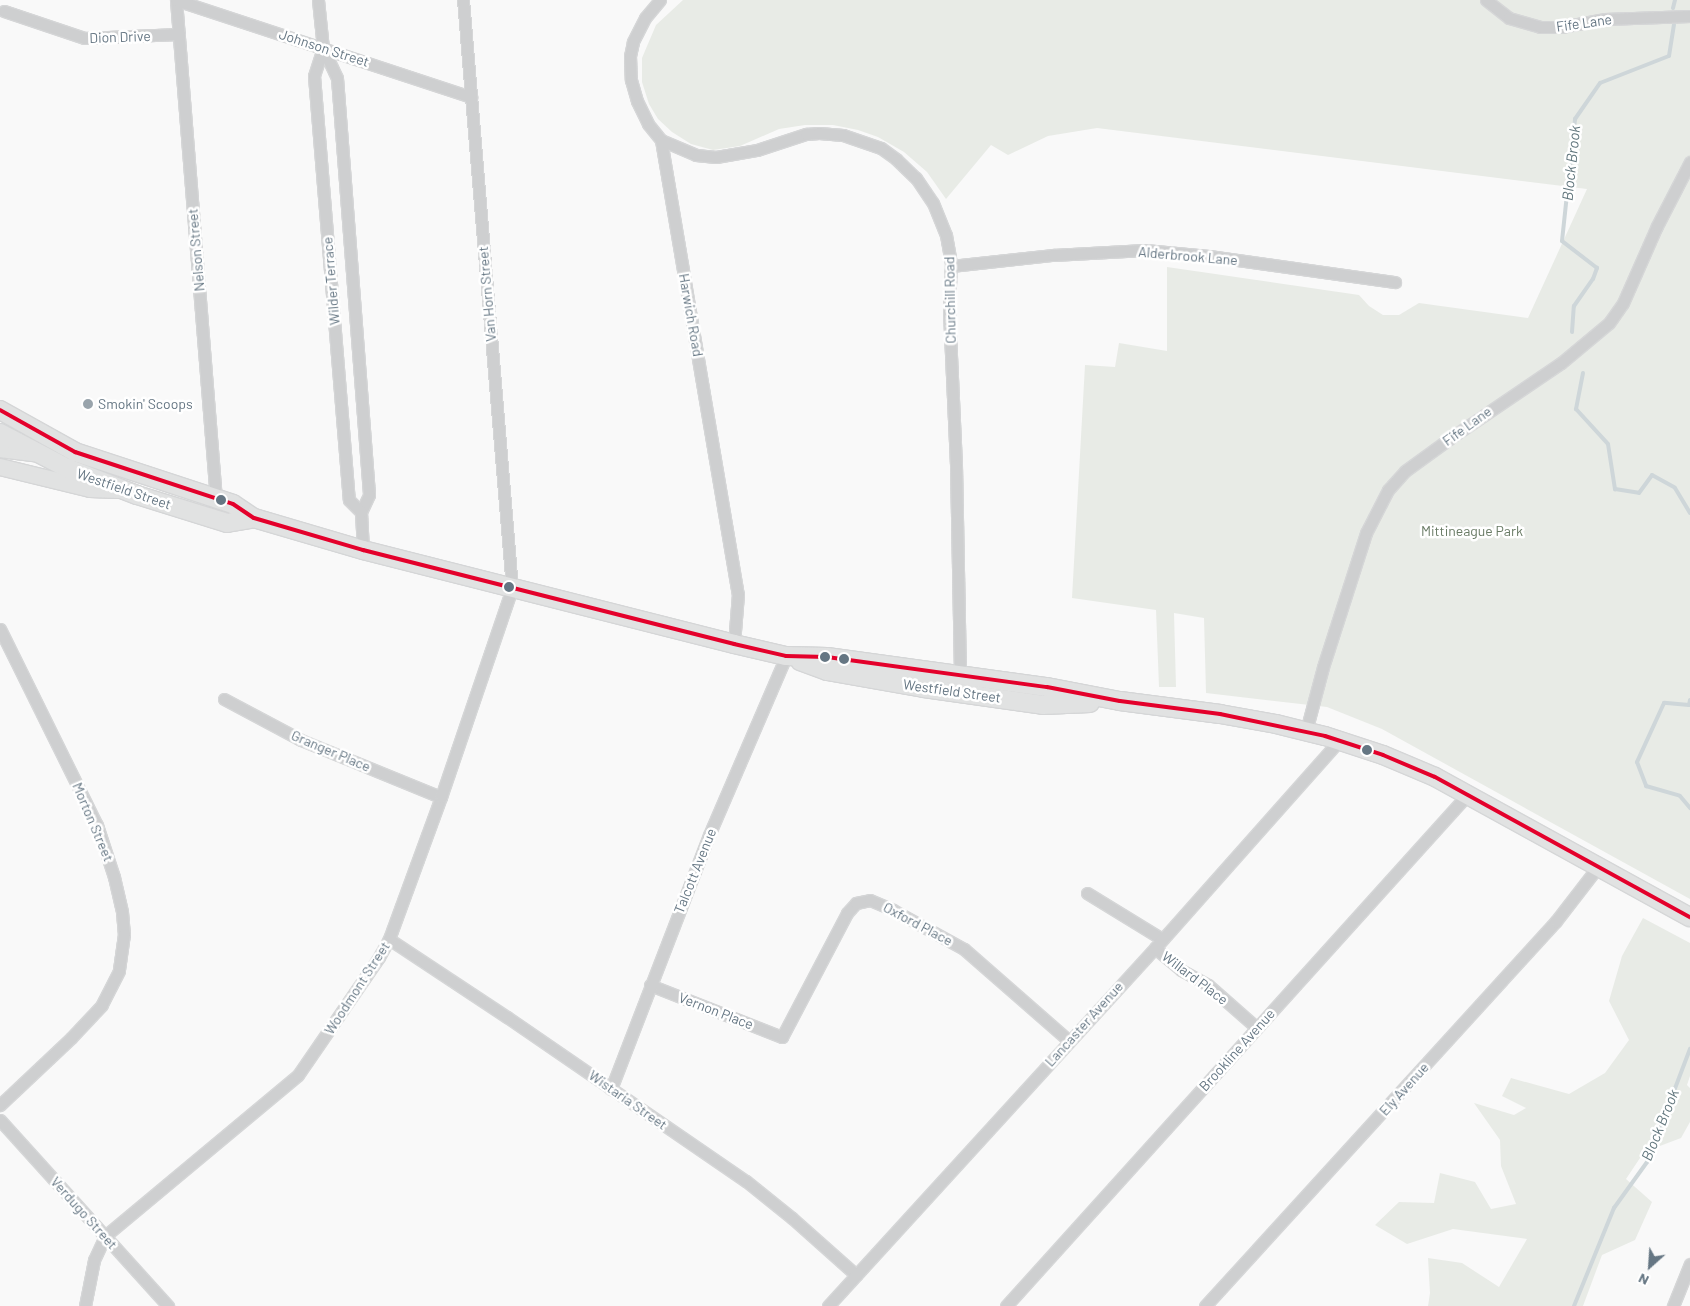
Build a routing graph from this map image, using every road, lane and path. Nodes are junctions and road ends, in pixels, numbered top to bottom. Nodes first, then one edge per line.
1 (176, 0) edge
2 (318, 0) edge
3 (463, 0) edge
4 (660, 0) edge
5 (1486, 0) edge
6 (3, 9) edge
7 (1690, 16) edge
8 (179, 34) junction
9 (323, 48) junction
10 (471, 97) junction
11 (661, 140) junction
12 (1690, 162) edge
13 (348, 218) junction
14 (326, 220) junction
15 (951, 266) junction
16 (1395, 282) dead end
17 (359, 363) junction
18 (338, 364) junction
19 (0, 410) edge
20 (0, 433) edge
21 (0, 449) edge
22 (34, 453) junction
23 (0, 467) edge
24 (127, 491) junction
25 (216, 499) junction
26 (361, 512) junction
27 (254, 518) junction
28 (363, 550) junction
29 (512, 588) junction
30 (0, 629) edge
31 (734, 644) junction
32 (786, 656) junction
33 (960, 675) junction
34 (960, 693) junction
35 (224, 699) dead end
36 (1120, 701) junction
37 (1306, 731) junction
38 (1339, 741) junction
39 (1468, 794) junction
40 (441, 797) junction
41 (1597, 868) junction
42 (1087, 893) dead end
43 (1690, 918) edge
44 (389, 939) junction
45 (1159, 944) junction
46 (650, 985) junction
47 (1257, 1028) junction
48 (782, 1036) joint
49 (1069, 1041) junction
50 (611, 1089) junction
51 (0, 1104) edge
52 (0, 1120) edge
53 (105, 1236) junction
54 (1690, 1264) edge
55 (856, 1275) junction
56 (85, 1306) edge
57 (168, 1306) edge
58 (828, 1306) edge
59 (1006, 1306) edge
60 (1205, 1306) edge
61 (1673, 1306) edge

1 - 8 street, Nelson Street
1 - 9 street, Johnson Street
2 - 9 street, Wilder Terrace
3 - 10 street, Van Horn Street
4 - 11 street, Harwich Road
5 - 7 street, Fife Lane
6 - 8 street, Dion Drive
8 - 25 street, Nelson Street
9 - 10 street, Johnson Street
9 - 13 street, Wilder Terrace
9 - 14 street, Wilder Terrace
10 - 29 street, Van Horn Street
11 - 15 street, Churchill Road
11 - 31 street, Harwich Road
12 - 37 street, Fife Lane
13 - 14 street
13 - 17 street, Wilder Terrace
14 - 18 street, Wilder Terrace
15 - 16 street, Alderbrook Lane
15 - 33 street, Churchill Road
17 - 18 street
17 - 26 street, Wilder Terrace
18 - 26 street, Wilder Terrace
19 - 25 main road, Westfield Street
20 - 22 main road, Westfield Street
21 - 22 main road
22 - 24 main road, Westfield Street
23 - 24 main road
24 - 27 main road, Westfield Street
25 - 27 main road, Westfield Street
26 - 28 street, Wilder Terrace
27 - 28 main road, Westfield Street
28 - 29 main road, Westfield Street
29 - 31 main road, Westfield Street
29 - 40 street, Woodmont Street
30 - 51 street, Morton Street
31 - 32 main road, Westfield Street
32 - 33 main road, Westfield Street
32 - 34 main road, Westfield Street
32 - 46 street, Talcott Avenue
33 - 34 street, Churchill Road
33 - 36 main road, Westfield Street
34 - 36 main road, Westfield Street
35 - 40 street, Granger Place
36 - 37 main road, Westfield Street
37 - 38 main road, Westfield Street
38 - 39 main road, Westfield Street
38 - 45 street, Lancaster Avenue
39 - 41 main road, Westfield Street
39 - 47 street, Brookline Avenue
40 - 44 street, Woodmont Street
41 - 43 main road, Westfield Street
41 - 60 street, Ely Avenue
42 - 45 street, Willard Place
44 - 50 street, Wistaria Street
44 - 53 street, Woodmont Street
45 - 47 street, Willard Place
45 - 49 street, Lancaster Avenue
46 - 48 street, Vernon Place
46 - 50 street, Talcott Avenue
47 - 59 street, Brookline Avenue
48 - 49 street, Oxford Place
49 - 55 street, Lancaster Avenue
50 - 55 street, Wistaria Street
52 - 53 street, Verdugo Street
53 - 56 street, Woodmont Street
53 - 57 street, Verdugo Street
54 - 61 street
55 - 58 street, Lancaster Avenue

